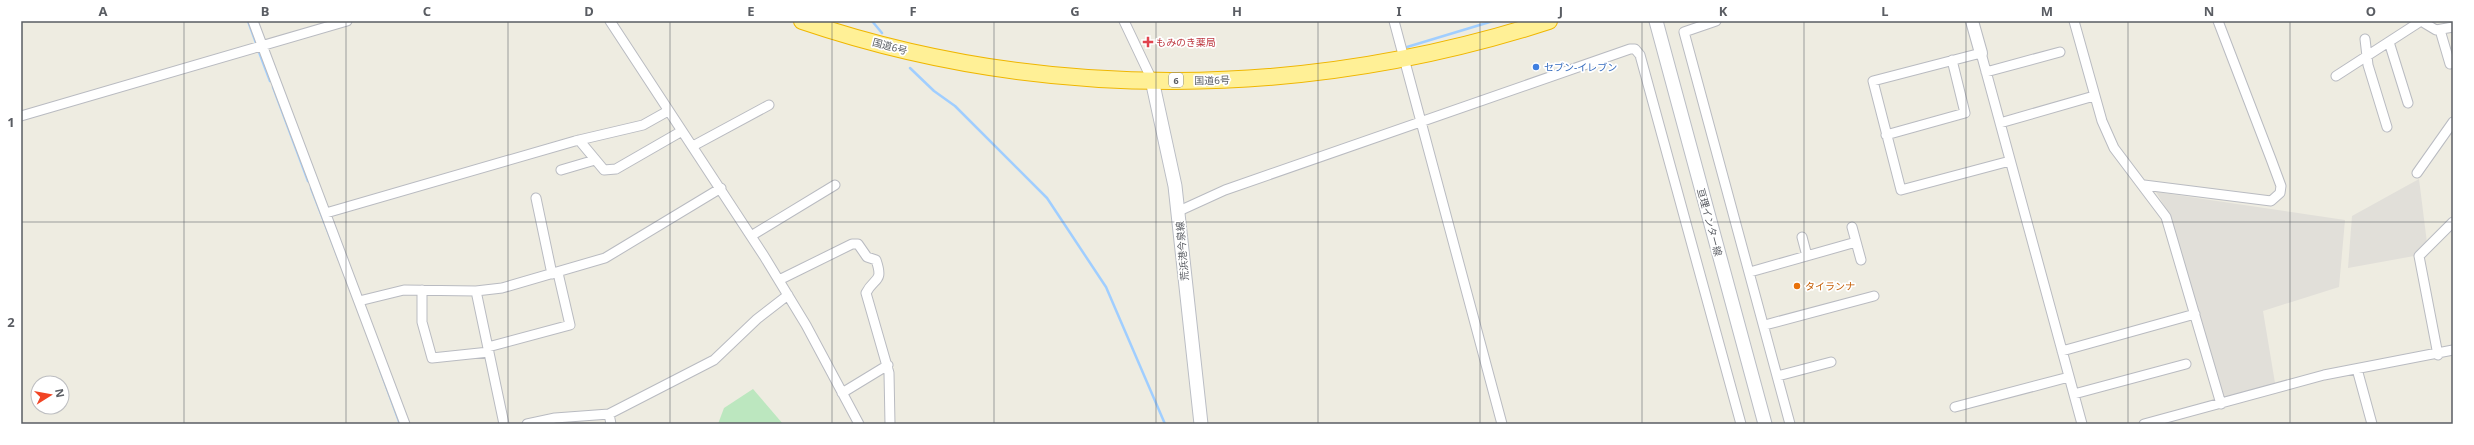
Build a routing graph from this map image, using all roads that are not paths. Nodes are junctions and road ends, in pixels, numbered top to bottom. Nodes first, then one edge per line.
1 (253, 21) edge
2 (348, 21) edge
3 (610, 21) edge
4 (802, 21) edge
5 (1124, 21) edge
6 (1394, 21) edge
7 (1549, 21) edge
8 (1656, 21) edge
9 (1716, 21) edge
10 (1972, 21) edge
11 (2074, 21) edge
12 (2218, 21) edge
13 (2421, 21) edge
14 (2453, 27) edge
15 (2440, 30) junction
16 (2365, 39) dead end
17 (2389, 42) junction
18 (262, 46) junction
19 (2060, 52) dead end
20 (1981, 53) junction
21 (2366, 57) junction
22 (1404, 59) junction
23 (1952, 60) junction
24 (2450, 64) dead end
25 (1986, 72) junction
26 (2336, 76) dead end
27 (1152, 80) junction
28 (2094, 96) junction
29 (2408, 103) dead end
30 (769, 105) dead end
31 (668, 111) junction
32 (21, 116) edge
33 (1422, 121) junction
34 (2453, 122) edge
35 (2000, 123) junction
36 (2387, 127) dead end
37 (682, 131) junction
38 (1886, 136) junction
39 (579, 140) junction
40 (693, 146) junction
41 (595, 160) junction
42 (2010, 161) junction
43 (561, 170) dead end
44 (2417, 173) dead end
45 (835, 185) dead end
46 (2144, 185) junction
47 (720, 188) junction
48 (536, 198) dead end
49 (1179, 211) junction
50 (326, 214) junction
51 (2453, 222) edge
52 (1852, 227) dead end
53 (751, 236) junction
54 (1802, 237) dead end
55 (1856, 242) junction
56 (1807, 256) junction
57 (1860, 260) dead end
58 (1750, 272) junction
59 (555, 274) junction
60 (779, 280) junction
61 (422, 290) junction
62 (476, 291) junction
63 (788, 295) junction
64 (1874, 296) dead end
65 (359, 301) junction
66 (2195, 314) junction
67 (1765, 325) junction
68 (488, 350) junction
69 (2453, 350) edge
70 (2062, 351) junction
71 (2438, 355) junction
72 (1831, 362) dead end
73 (2186, 364) dead end
74 (888, 365) junction
75 (2357, 369) junction
76 (1778, 376) junction
77 (2069, 377) junction
78 (842, 393) junction
79 (2074, 394) junction
80 (2221, 404) junction
81 (1955, 407) dead end
82 (609, 414) junction
83 (405, 424) edge
84 (504, 424) edge
85 (528, 424) edge
86 (611, 424) edge
87 (859, 424) edge
88 (890, 424) edge
89 (1201, 424) edge
90 (1502, 424) edge
91 (1741, 424) edge
92 (1765, 424) edge
93 (1790, 424) edge
94 (2082, 424) edge
95 (2144, 424) edge
96 (2372, 424) edge

1 - 18 street
2 - 18 street
3 - 31 street
4 - 27 highway, 国道6号 / 6
5 - 27 street
6 - 22 street
7 - 22 highway, 国道6号 / 6
8 - 92 main road, 亘理インター線
9 - 58 street
10 - 20 street
11 - 28 street
12 - 46 street
13 - 15 street
13 - 17 street
14 - 15 street
15 - 24 street
16 - 21 street
17 - 21 street
17 - 29 street
18 - 32 street
18 - 50 street
19 - 25 street
20 - 23 street
20 - 25 street
21 - 26 street
21 - 36 street
22 - 27 highway, 国道6号 / 6
22 - 33 street
23 - 38 street
23 - 38 street
25 - 35 street
27 - 49 main road, 荒浜港今泉線
28 - 35 street
28 - 46 street
30 - 40 street
31 - 37 street
31 - 39 street
33 - 49 street
33 - 90 street
33 - 91 street
34 - 44 street
35 - 42 street
37 - 40 street
37 - 41 street
38 - 42 street
39 - 41 street
39 - 50 street
40 - 47 street
41 - 43 street
42 - 70 street
45 - 53 street
46 - 66 street
47 - 53 street
47 - 59 street
48 - 59 street
49 - 89 main road, 荒浜港今泉線
50 - 65 street
51 - 71 street
52 - 55 street
53 - 60 street
54 - 56 street
55 - 56 street
55 - 57 street
56 - 58 street
58 - 67 street
59 - 62 street
59 - 68 street
60 - 63 street
60 - 74 street
61 - 62 street
61 - 65 street
61 - 68 street
62 - 68 street
63 - 78 street
63 - 82 street
64 - 67 street
65 - 83 street
66 - 70 street
66 - 80 street
67 - 76 street
68 - 84 street
69 - 71 street
70 - 77 street
71 - 75 street
72 - 76 street
73 - 79 street
74 - 78 street
74 - 88 street
75 - 80 street
75 - 96 street
76 - 93 street
77 - 79 street
77 - 81 street
78 - 87 street
79 - 94 street
80 - 95 street
82 - 85 street
82 - 86 street

